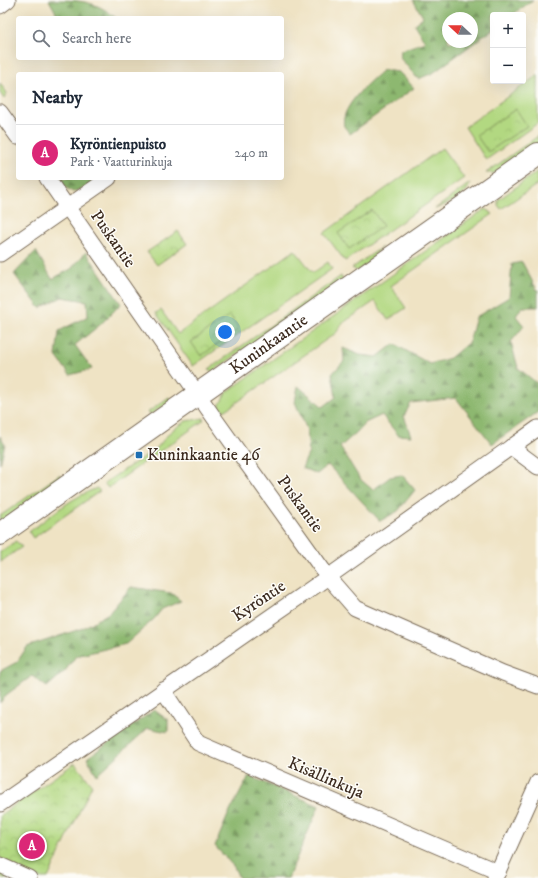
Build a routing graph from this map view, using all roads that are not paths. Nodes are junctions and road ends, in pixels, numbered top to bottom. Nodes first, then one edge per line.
1 (8, 0) edge
2 (0, 6) edge
3 (0, 112) edge
4 (16, 134) edge
5 (538, 154) edge
6 (48, 180) edge
7 (106, 180) edge
8 (67, 206) junction
9 (0, 254) edge
10 (198, 395) junction
11 (538, 428) edge
12 (511, 447) junction
13 (538, 467) edge
14 (0, 534) edge
15 (328, 577) junction
16 (538, 686) edge
17 (164, 690) junction
18 (538, 782) edge
19 (0, 804) edge
20 (0, 865) edge
21 (497, 875) edge
22 (29, 878) edge

1 - 2 street
3 - 4 street
5 - 10 street, Kuninkaantie
6 - 8 street, Puskantie
7 - 8 street
8 - 9 street
8 - 10 street, Puskantie
10 - 14 street, Kuninkaantie
10 - 15 street, Puskantie
11 - 12 street, Kyröntie
12 - 13 street
12 - 15 street, Kyröntie
15 - 16 street, Puskantie
15 - 17 street, Kyröntie
17 - 19 street, Kyröntie
17 - 21 street, Kisällinkuja
18 - 21 street
20 - 22 street

